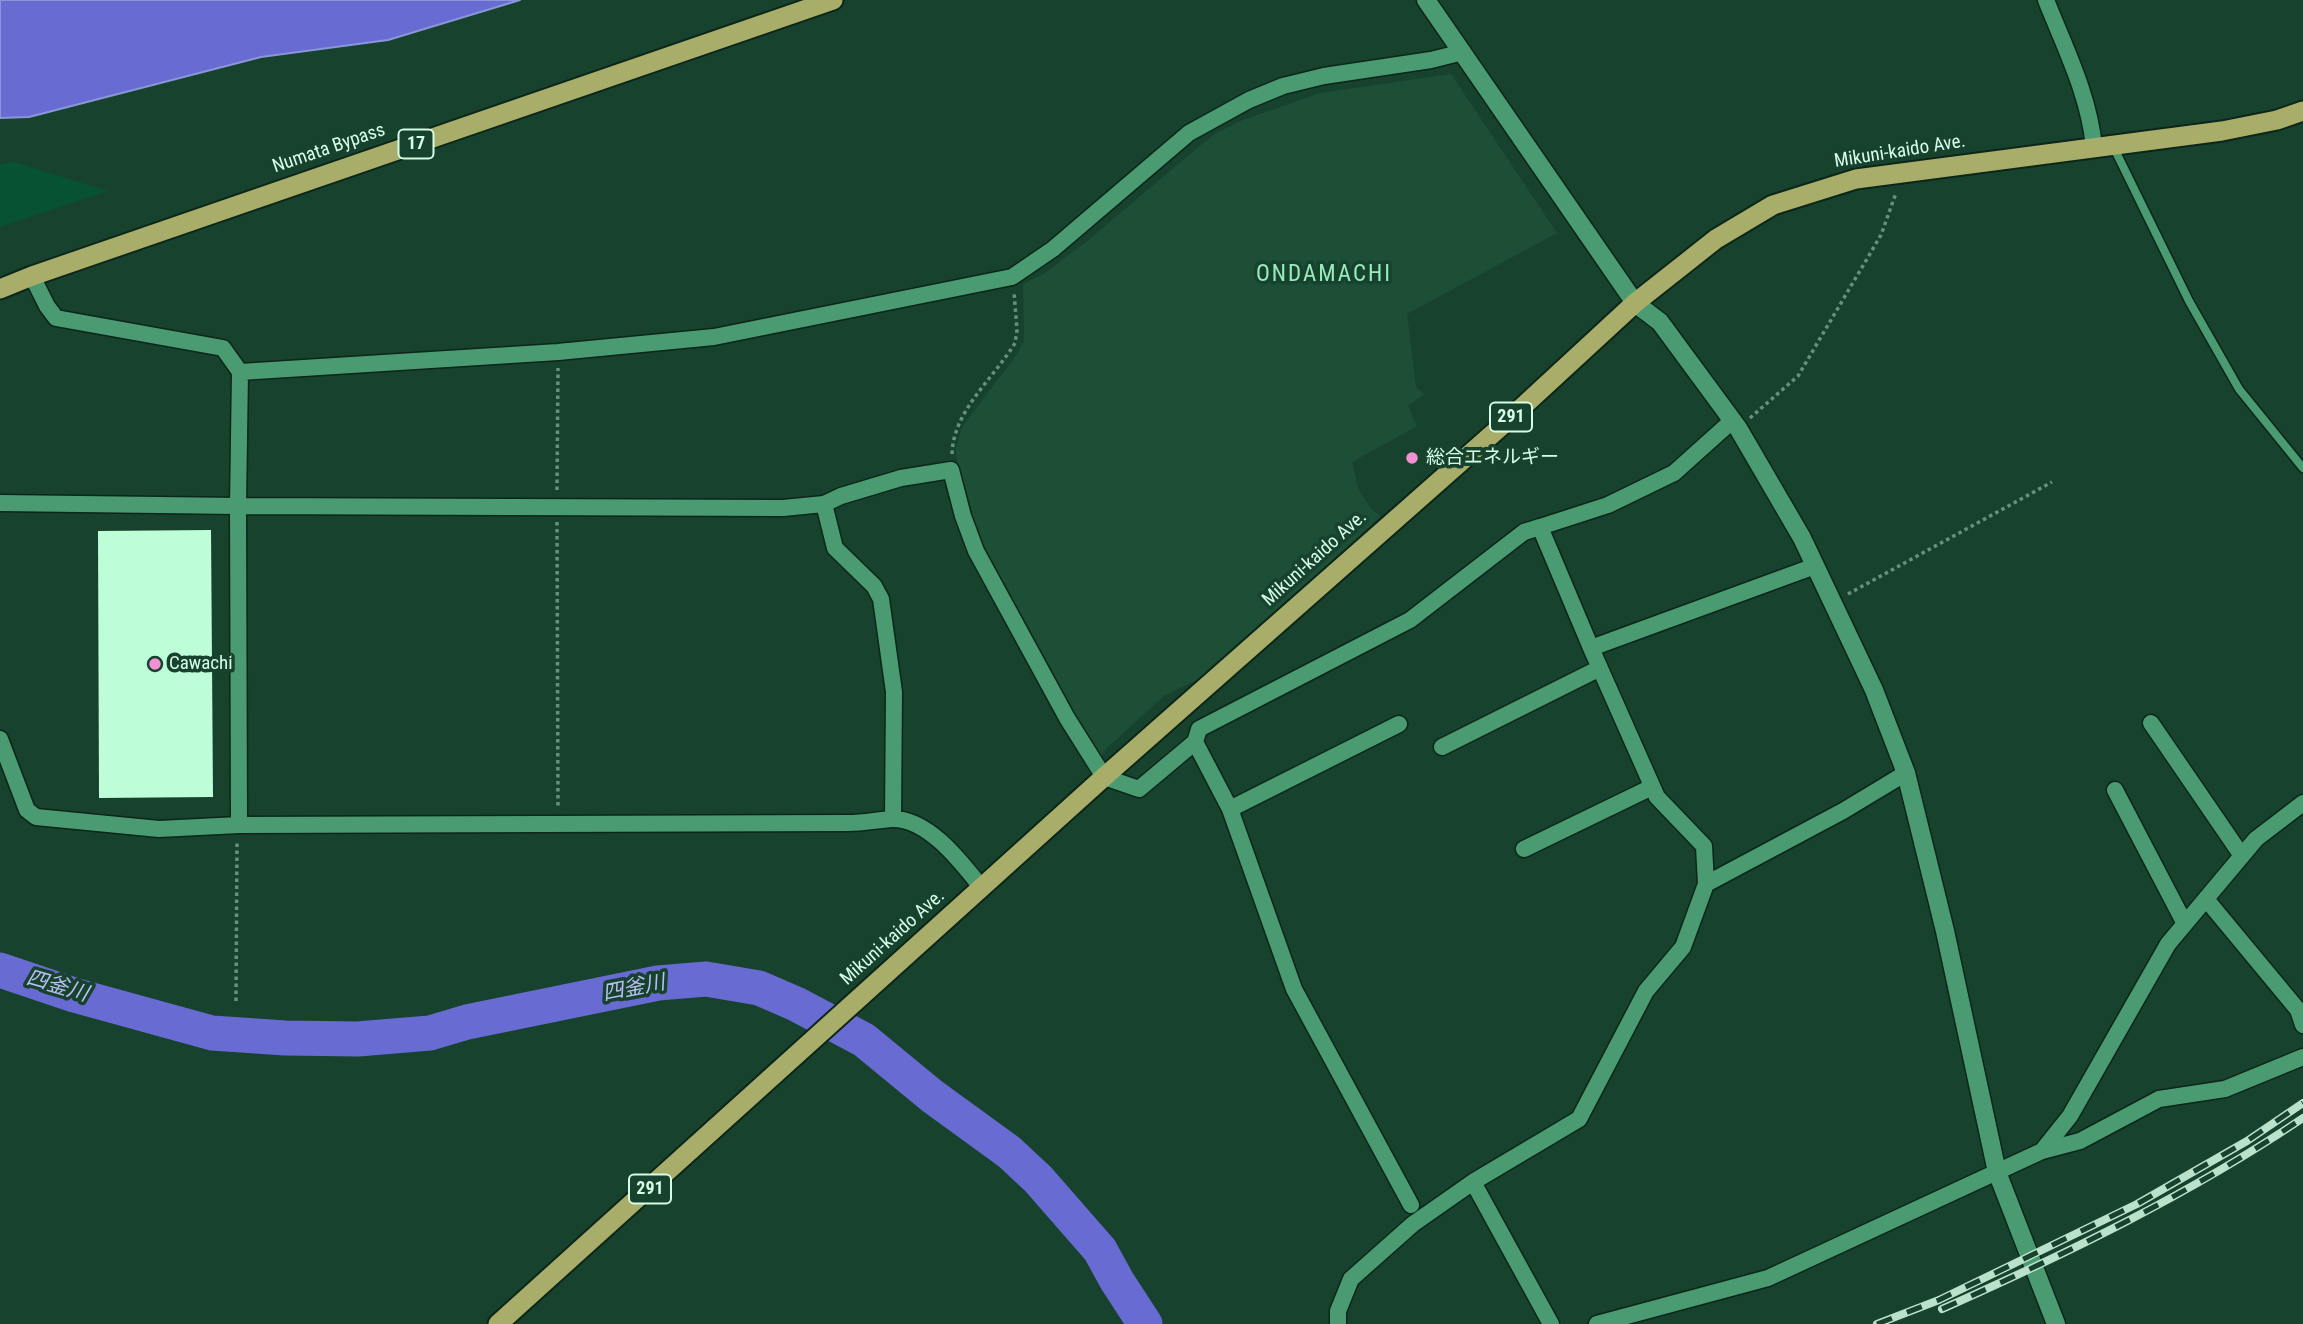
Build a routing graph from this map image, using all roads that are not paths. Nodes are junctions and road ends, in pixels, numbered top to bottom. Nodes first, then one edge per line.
1 (833, 0) edge
2 (1426, 0) edge
3 (2046, 0) edge
4 (1463, 52) junction
5 (2303, 111) edge
6 (2103, 146) junction
7 (32, 276) junction
8 (0, 289) edge
9 (1636, 303) junction
10 (240, 372) junction
11 (1735, 424) junction
12 (2303, 468) edge
13 (0, 503) edge
14 (824, 504) junction
15 (238, 506) junction
16 (1540, 527) junction
17 (1815, 566) junction
18 (1591, 648) junction
19 (1600, 668) junction
20 (2151, 723) dead end
21 (1399, 724) dead end
22 (0, 739) edge
23 (1195, 742) junction
24 (1442, 747) dead end
25 (1906, 773) junction
26 (1104, 777) junction
27 (1652, 786) junction
28 (2115, 790) dead end
29 (2303, 803) edge
30 (1230, 809) junction
31 (893, 819) junction
32 (239, 825) junction
33 (1524, 849) dead end
34 (2242, 856) junction
35 (1706, 884) junction
36 (981, 887) junction
37 (2206, 899) junction
38 (2185, 924) junction
39 (2303, 1024) edge
40 (2303, 1057) edge
41 (2042, 1151) junction
42 (1997, 1172) junction
43 (1473, 1182) junction
44 (1411, 1205) dead end
45 (498, 1324) edge
46 (1338, 1324) edge
47 (1551, 1324) edge
48 (1597, 1324) edge
49 (2056, 1324) edge

1 - 7 highway, Numata Bypass / 17
2 - 4 street
3 - 6 street
4 - 9 street
4 - 10 street
5 - 6 highway, Mikuni-kaido Ave. / 291
6 - 9 highway, Mikuni-kaido Ave. / 291
6 - 12 lane
7 - 8 highway, Numata Bypass / 17
7 - 10 street
9 - 11 street
9 - 26 highway, Mikuni-kaido Ave. / 291
10 - 15 street
11 - 16 street
11 - 17 street
13 - 15 street
14 - 15 street
14 - 26 street
14 - 31 street
15 - 32 street
16 - 18 street
16 - 23 street
17 - 18 street
17 - 25 street
18 - 19 street
19 - 24 street
19 - 27 street
20 - 34 street
21 - 30 street
22 - 32 street
23 - 26 street
23 - 30 street
25 - 35 street
25 - 42 street
26 - 36 highway, Mikuni-kaido Ave. / 291
27 - 33 street
27 - 35 street
28 - 38 street
29 - 34 street
30 - 44 street
31 - 32 street
31 - 36 street
34 - 37 street
35 - 43 street
36 - 45 highway, Mikuni-kaido Ave. / 291
37 - 38 street
37 - 39 street
38 - 41 street
40 - 41 street
41 - 42 street
42 - 48 street
42 - 49 street
43 - 46 street
43 - 47 street

